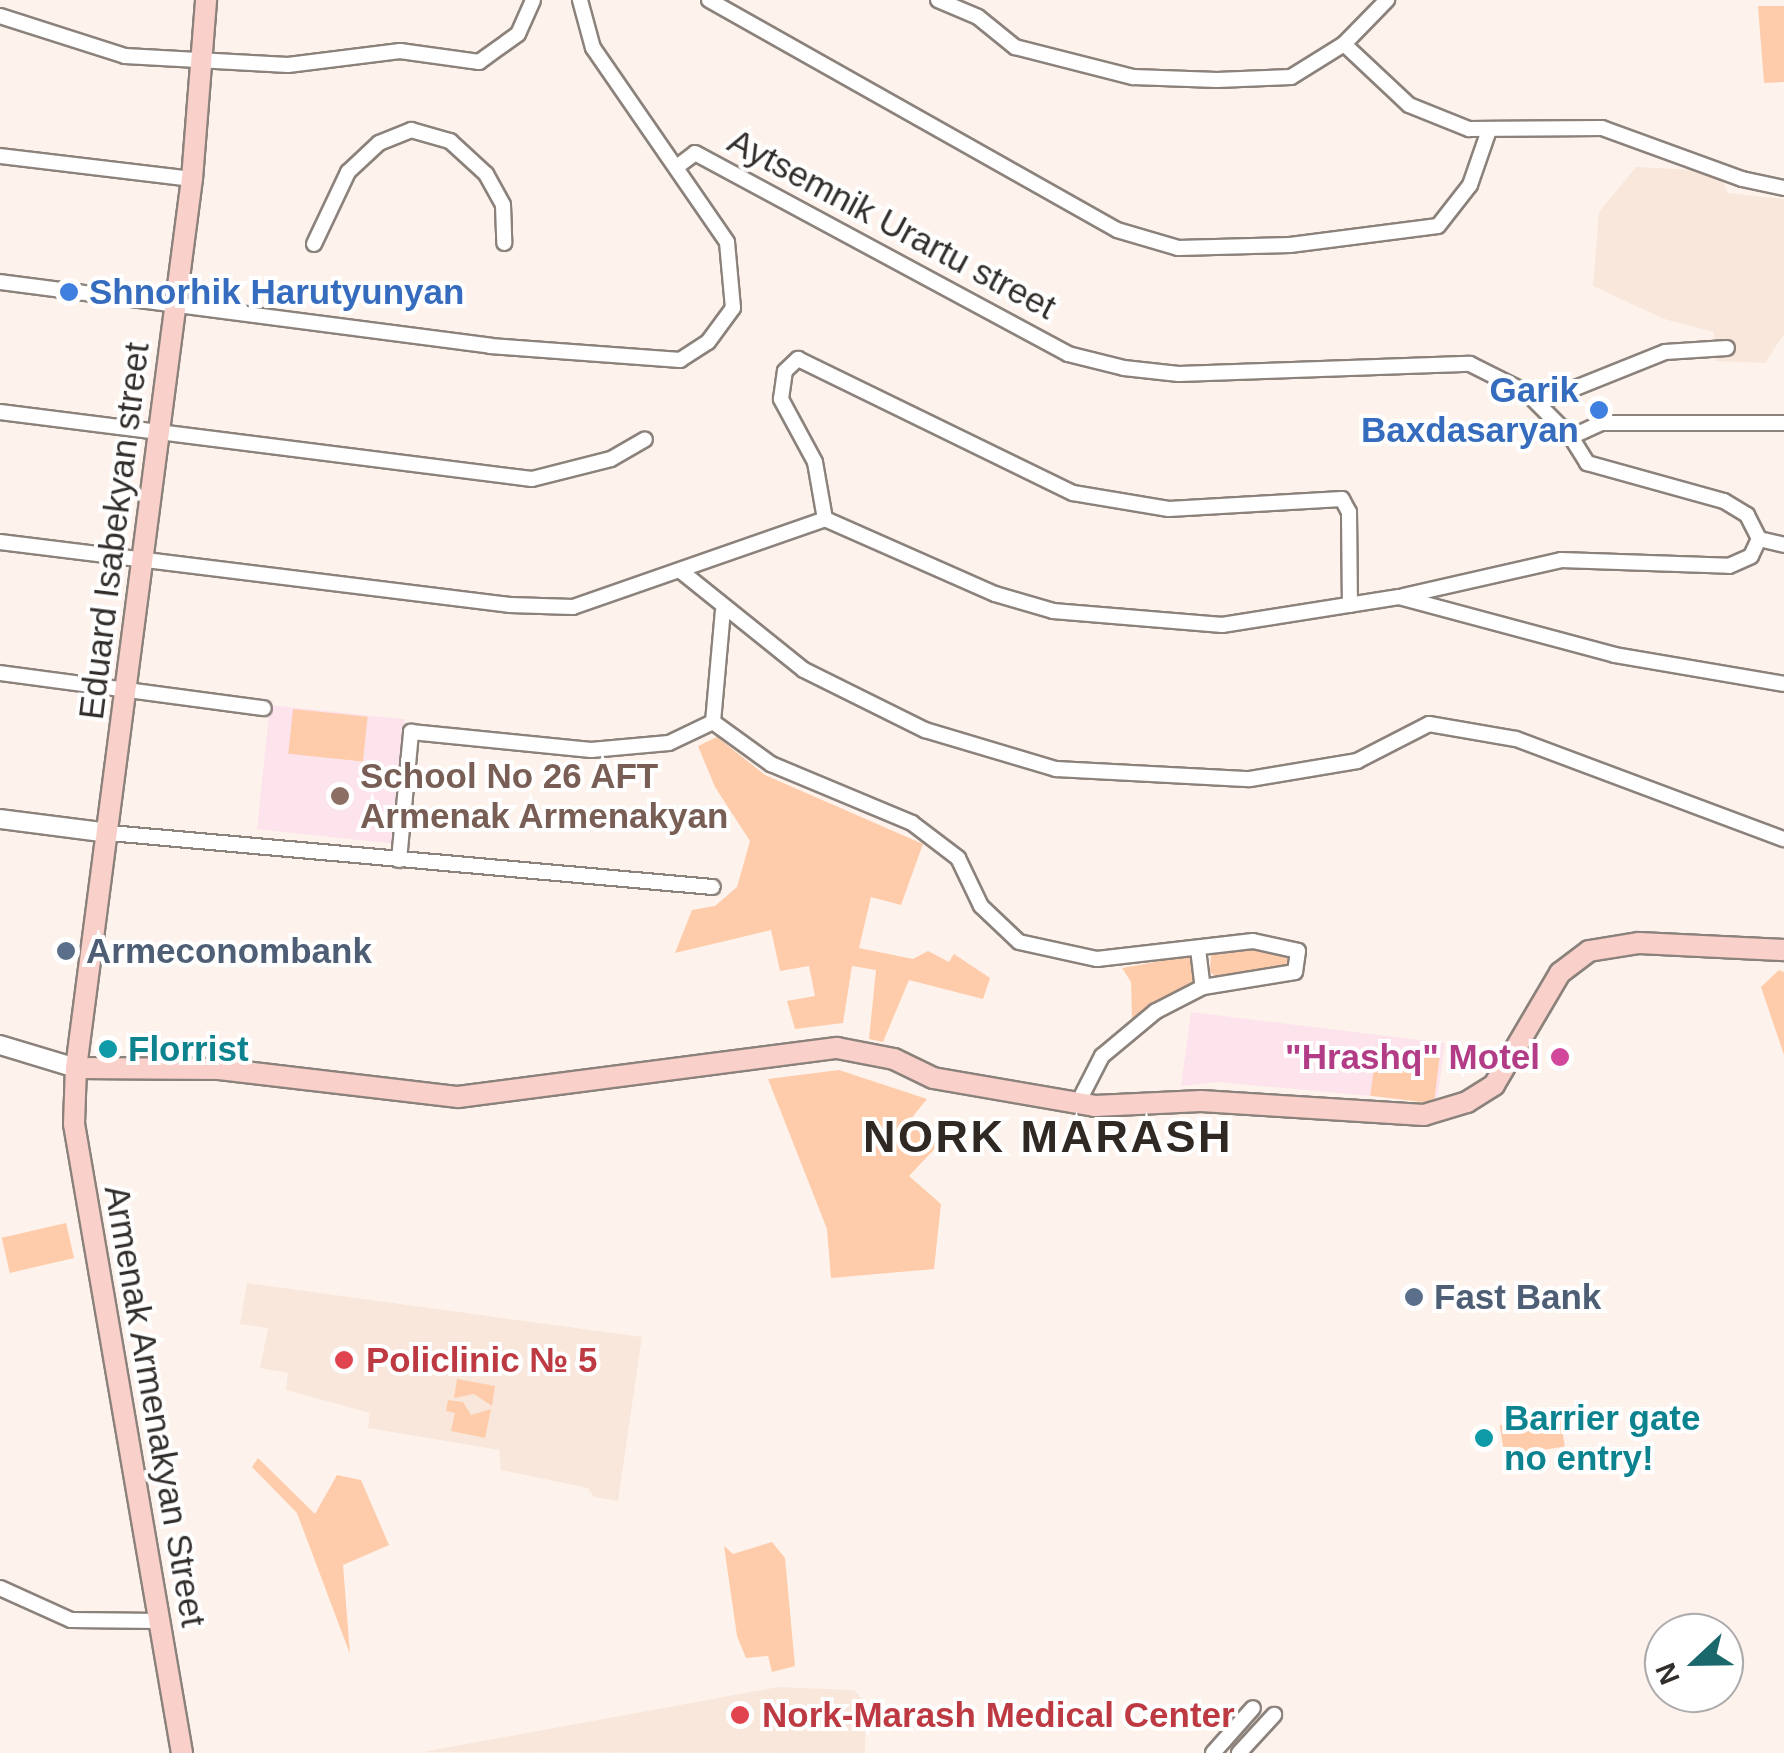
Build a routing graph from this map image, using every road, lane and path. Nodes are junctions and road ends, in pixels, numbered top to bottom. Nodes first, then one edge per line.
1 (206, 0) edge
2 (533, 0) edge
3 (580, 0) edge
4 (709, 0) edge
5 (938, 0) edge
6 (1387, 0) edge
7 (0, 16) edge
8 (1344, 44) junction
9 (200, 58) junction
10 (1488, 133) junction
11 (0, 156) edge
12 (678, 166) junction
13 (192, 179) junction
14 (1784, 188) edge
15 (504, 243) dead end
16 (314, 244) dead end
17 (0, 282) edge
18 (174, 304) junction
19 (1727, 348) dead end
20 (1538, 404) junction
21 (0, 412) edge
22 (1784, 423) edge
23 (160, 431) junction
24 (1572, 437) junction
25 (645, 439) dead end
26 (825, 519) junction
27 (1758, 539) junction
28 (0, 542) edge
29 (1784, 545) edge
30 (144, 561) junction
31 (682, 572) junction
32 (1398, 598) junction
33 (1350, 605) junction
34 (723, 611) junction
35 (0, 673) edge
36 (1784, 684) edge
37 (128, 690) junction
38 (264, 708) dead end
39 (713, 722) junction
40 (0, 819) edge
41 (110, 833) junction
42 (1784, 839) edge
43 (399, 860) junction
44 (714, 887) dead end
45 (1198, 949) junction
46 (1784, 950) edge
47 (1203, 987) junction
48 (0, 1045) edge
49 (76, 1068) junction
50 (1078, 1103) junction
51 (0, 1588) edge
52 (158, 1621) junction
53 (1253, 1708) dead end
54 (1274, 1714) dead end
55 (182, 1753) edge
56 (1213, 1753) edge
57 (1239, 1753) edge

1 - 9 main road, Eduard Isabekyan street
2 - 9 street
3 - 12 street
4 - 10 street
5 - 8 street
6 - 8 street
7 - 9 street
8 - 10 street
9 - 13 main road, Eduard Isabekyan street
10 - 14 street
11 - 13 street
12 - 18 street, Aytsemnik Urartu street
12 - 20 street, Aytsemnik Urartu street
13 - 18 main road, Eduard Isabekyan street
15 - 16 street
17 - 18 street, Aytsemnik Urartu street
18 - 23 main road, Eduard Isabekyan street
19 - 20 street
20 - 24 street, Aytsemnik Urartu street
21 - 23 street
22 - 24 street
23 - 25 street
23 - 30 main road, Eduard Isabekyan street
24 - 27 street, Aytsemnik Urartu street
26 - 31 street
26 - 33 street
26 - 33 street
27 - 29 street
27 - 32 street
28 - 30 street
30 - 31 street
30 - 37 main road, Eduard Isabekyan street
31 - 34 street
32 - 33 street
32 - 36 street
34 - 39 street
34 - 42 street
35 - 37 street
37 - 38 street
37 - 41 main road, Eduard Isabekyan street
39 - 43 street
39 - 45 street
40 - 41 street
41 - 43 street
41 - 49 main road, Eduard Isabekyan street
43 - 44 street
45 - 47 street
45 - 47 street
46 - 50 main road
47 - 50 street
48 - 49 street
49 - 50 main road
49 - 52 main road, Armenak Armenakyan Street
51 - 52 street
52 - 55 main road, Armenak Armenakyan Street
53 - 56 street
54 - 57 street

